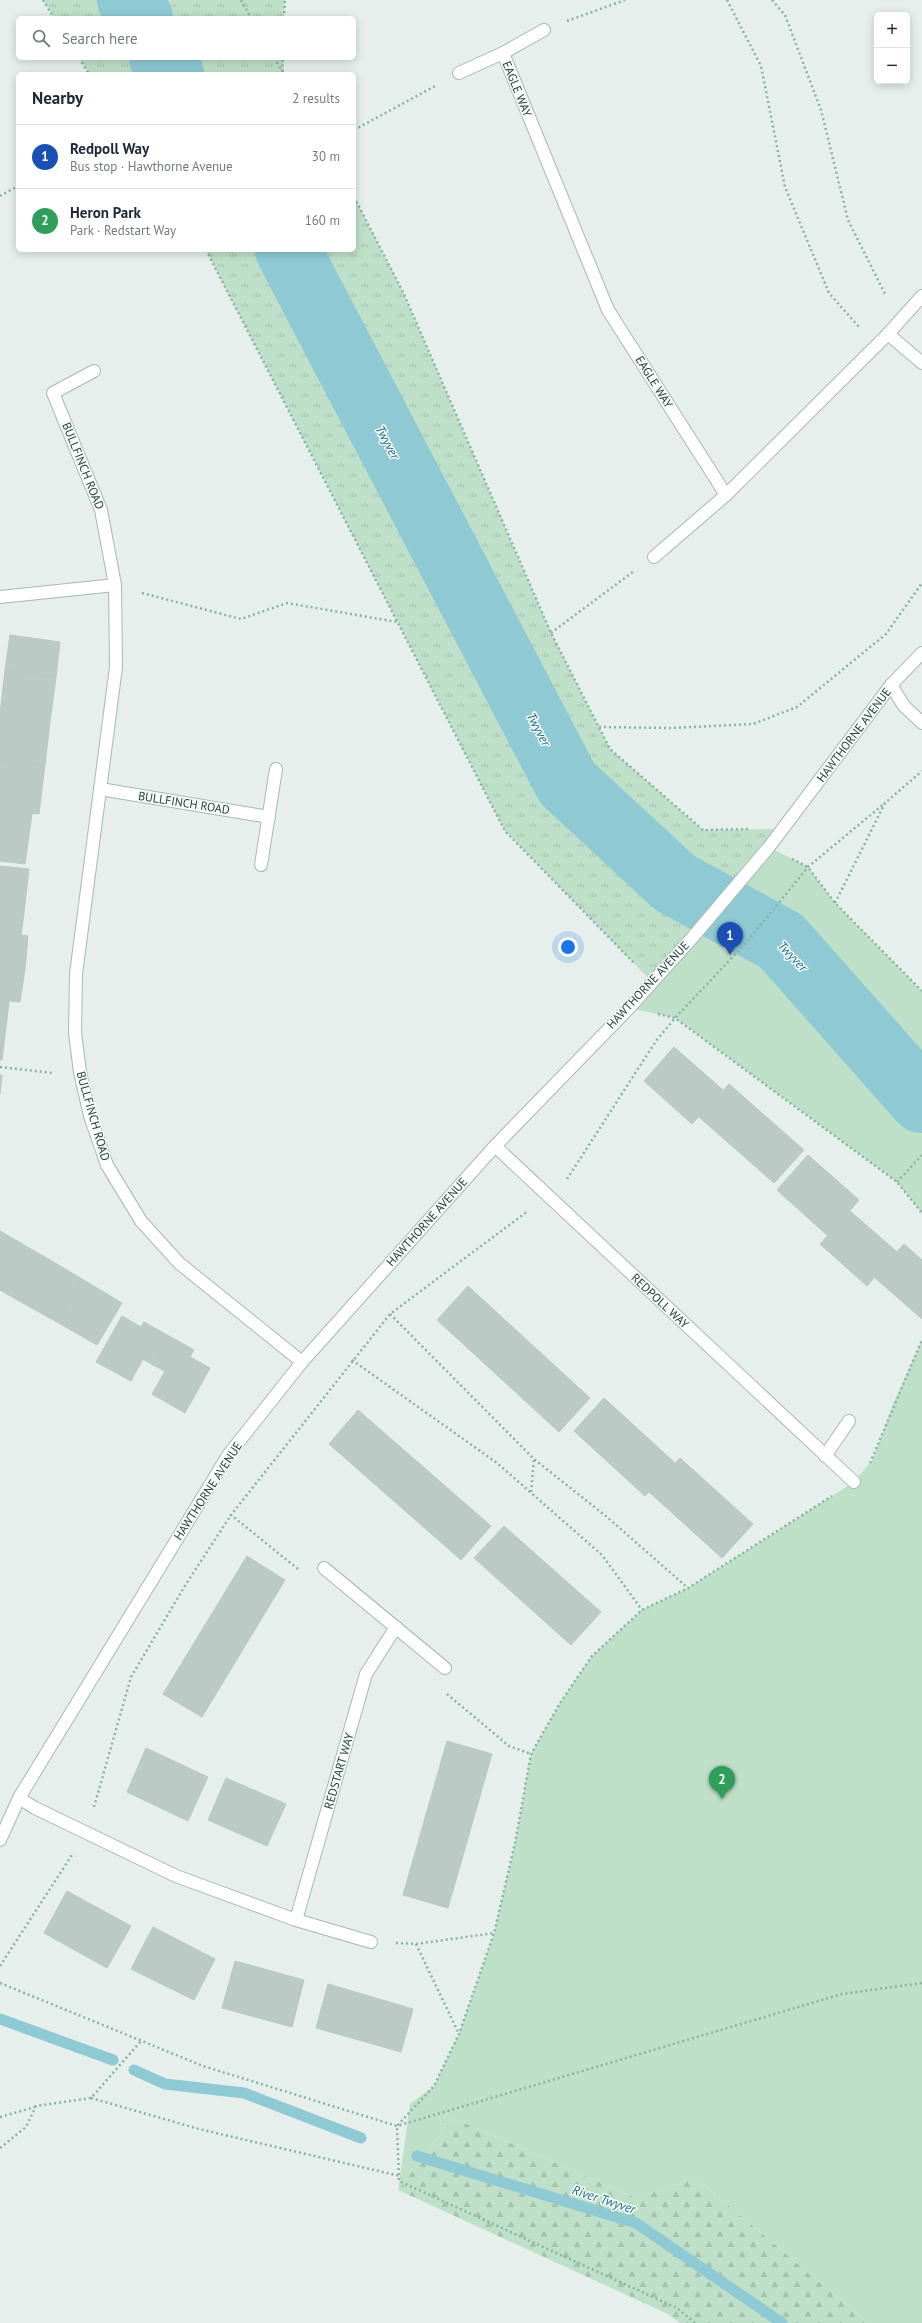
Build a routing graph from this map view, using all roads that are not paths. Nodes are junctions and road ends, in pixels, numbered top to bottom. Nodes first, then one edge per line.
1 (544, 30) road end
2 (503, 54) junction
3 (459, 73) road end
4 (922, 296) edge
5 (888, 334) junction
6 (922, 363) edge
7 (94, 371) dead end
8 (726, 495) junction
9 (654, 557) road end
10 (115, 585) junction
11 (0, 597) edge
12 (922, 653) edge
13 (891, 685) junction
14 (922, 723) edge
15 (276, 769) dead end
16 (100, 789) junction
17 (269, 817) junction
18 (261, 865) dead end
19 (495, 1146) junction
20 (302, 1362) junction
21 (849, 1421) dead end
22 (825, 1456) junction
23 (854, 1482) road end
24 (324, 1568) dead end
25 (396, 1627) junction
26 (445, 1668) dead end
27 (19, 1798) junction
28 (0, 1840) edge
29 (296, 1920) junction
30 (372, 1942) dead end

1 - 2 street, EAGLE WAY
2 - 3 street, EAGLE WAY
2 - 8 street, EAGLE WAY
4 - 5 street
5 - 6 street
5 - 8 street
7 - 10 street, BULLFINCH ROAD
8 - 9 street
10 - 11 street
10 - 16 street, BULLFINCH ROAD
12 - 13 street, HAWTHORNE AVENUE
13 - 14 street
13 - 19 street, HAWTHORNE AVENUE
15 - 17 street
16 - 17 street, BULLFINCH ROAD
16 - 20 street, BULLFINCH ROAD
17 - 18 street
19 - 20 street, HAWTHORNE AVENUE
19 - 22 street, REDPOLL WAY
20 - 27 street, HAWTHORNE AVENUE
21 - 22 street
22 - 23 street, REDPOLL WAY
24 - 25 street
25 - 26 street
25 - 29 street, REDSTART WAY
27 - 28 street, HAWTHORNE AVENUE
27 - 29 street
29 - 30 street

